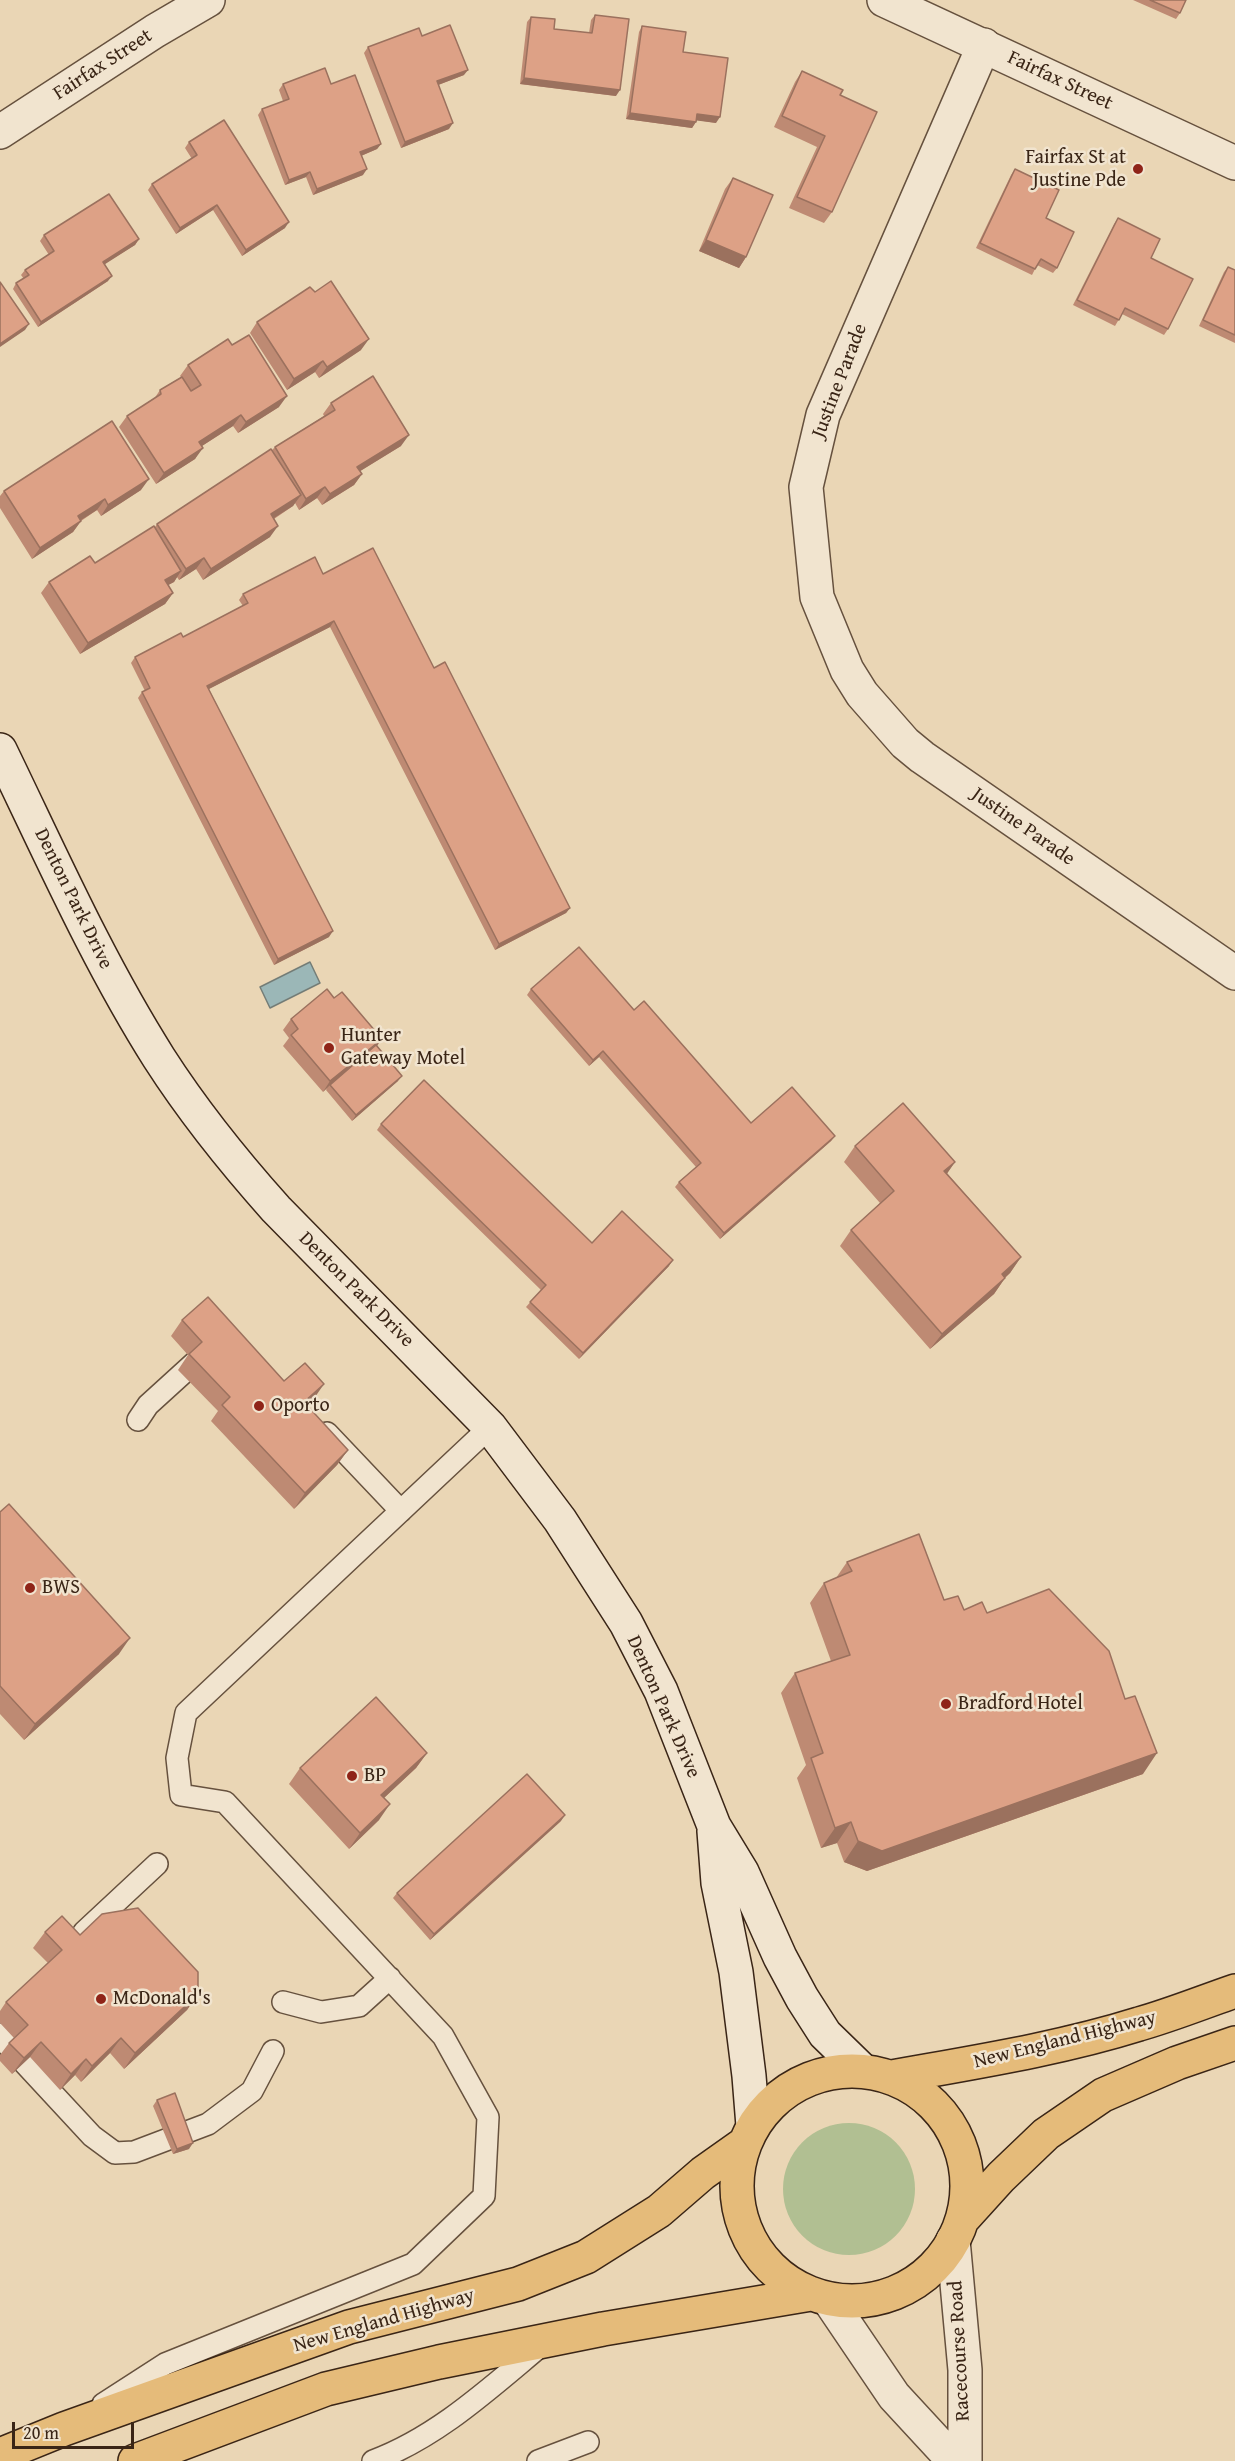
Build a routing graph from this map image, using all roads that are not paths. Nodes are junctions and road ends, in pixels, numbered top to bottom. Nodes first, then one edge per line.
1 (208, 0) edge
2 (884, 0) edge
3 (984, 45) junction
4 (0, 132) edge
5 (1235, 163) edge
6 (2, 758) edge
7 (1235, 973) edge
8 (222, 1338) edge
9 (311, 1416) edge
10 (138, 1420) dead end
11 (490, 1427) junction
12 (401, 1511) junction
13 (714, 1826) junction
14 (157, 1864) dead end
15 (73, 1943) edge
16 (390, 1978) junction
17 (1235, 1991) edge
18 (283, 2002) dead end
19 (1, 2023) edge
20 (1235, 2043) edge
21 (273, 2051) dead end
22 (877, 2074) junction
23 (749, 2135) junction
24 (957, 2230) junction
25 (820, 2297) junction
26 (545, 2341) junction
27 (64, 2429) junction
28 (588, 2442) dead end
29 (0, 2455) edge
30 (135, 2461) edge
31 (374, 2461) edge
32 (538, 2461) edge
33 (954, 2461) edge
34 (965, 2461) edge

1 - 4 street, Fairfax Street
2 - 3 street, Fairfax Street
3 - 5 street, Fairfax Street
3 - 7 street, Justine Parade
6 - 11 street, Denton Park Drive
8 - 10 lane
9 - 12 lane
11 - 12 lane
11 - 13 street, Denton Park Drive
12 - 16 lane
13 - 22 street, Denton Park Drive
13 - 23 street, Denton Park Drive
14 - 15 lane
16 - 18 lane
16 - 27 lane
17 - 22 highway, New England Highway
19 - 21 lane
20 - 24 highway
22 - 23 highway, New England Highway
22 - 24 highway
23 - 25 highway
23 - 27 highway, New England Highway
24 - 25 highway
24 - 34 street, Racecourse Road
25 - 26 highway
25 - 33 street, Racecourse Road
26 - 30 highway
26 - 31 lane
27 - 29 highway, New England Highway
28 - 32 lane

